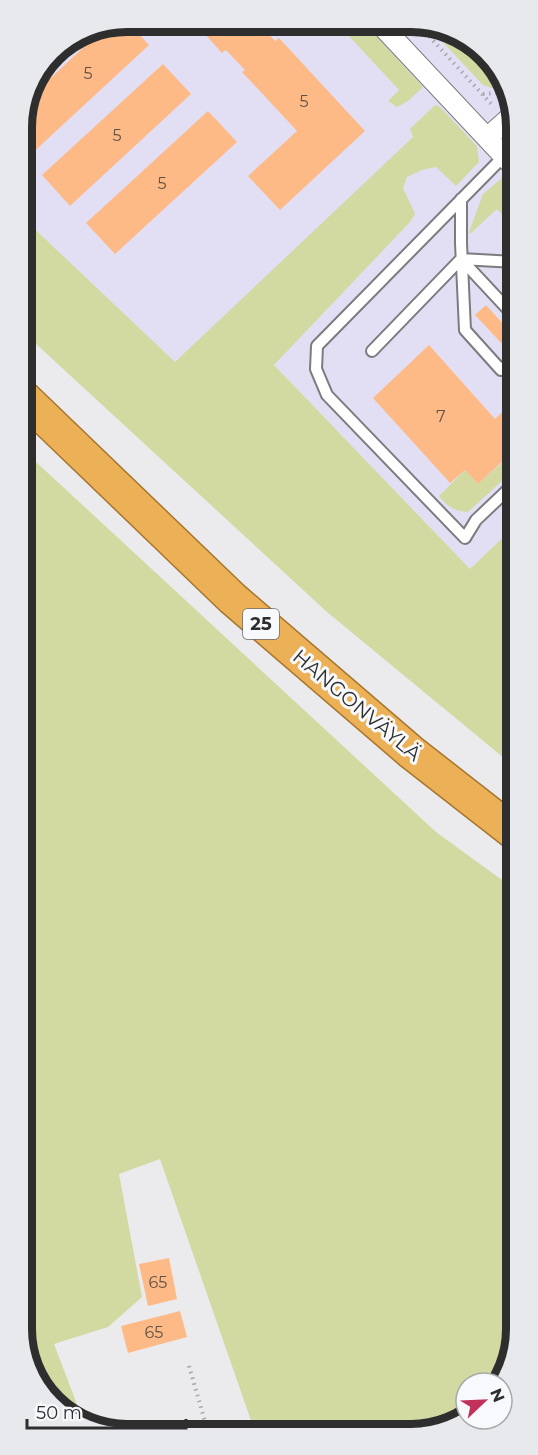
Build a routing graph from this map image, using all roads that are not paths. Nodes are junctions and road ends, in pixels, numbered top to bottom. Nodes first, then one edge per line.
1 (387, 32) edge
2 (506, 121) edge
3 (487, 138) junction
4 (507, 160) edge
5 (507, 164) edge
6 (461, 199) junction
7 (461, 259) junction
8 (507, 262) edge
9 (507, 308) edge
10 (372, 351) dead end
11 (507, 365) edge
12 (32, 405) edge
13 (507, 492) edge
14 (506, 827) edge

1 - 3 street
2 - 3 street
3 - 4 street
5 - 6 lane
6 - 7 lane
6 - 13 lane
7 - 8 lane
7 - 9 lane
7 - 10 lane
7 - 11 lane
12 - 14 highway, HANGONVÄYLÄ / 25

